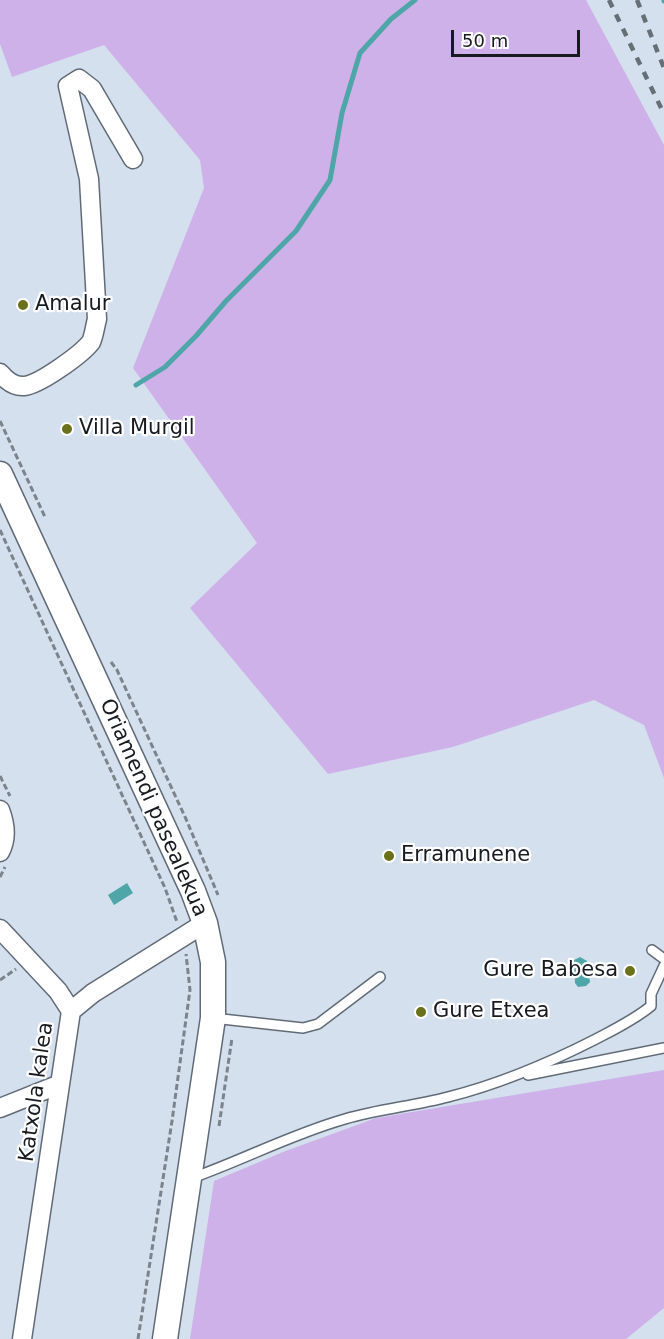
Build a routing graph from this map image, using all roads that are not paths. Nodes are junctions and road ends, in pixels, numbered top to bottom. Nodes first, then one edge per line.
1 (133, 159) dead end
2 (0, 373) edge
3 (0, 474) edge
4 (0, 810) edge
5 (0, 852) edge
6 (205, 923) junction
7 (0, 929) edge
8 (652, 950) dead end
9 (664, 959) edge
10 (664, 966) edge
11 (380, 977) dead end
12 (71, 1011) junction
13 (224, 1019) junction
14 (664, 1048) edge
15 (503, 1080) junction
16 (60, 1084) junction
17 (0, 1108) edge
18 (189, 1179) junction
19 (22, 1339) edge
20 (165, 1339) edge

1 - 2 street
3 - 6 street, Oriamendi pasealekua
4 - 5 street
6 - 12 street, Katxola kalea
6 - 13 street, Oriamendi pasealekua
7 - 12 street
8 - 9 lane
10 - 15 lane
11 - 13 lane
12 - 16 street, Katxola kalea
13 - 18 street, Oriamendi pasealekua
14 - 15 lane
15 - 18 lane
16 - 17 street
16 - 19 street, Katxola kalea
18 - 20 street, Oriamendi pasealekua

